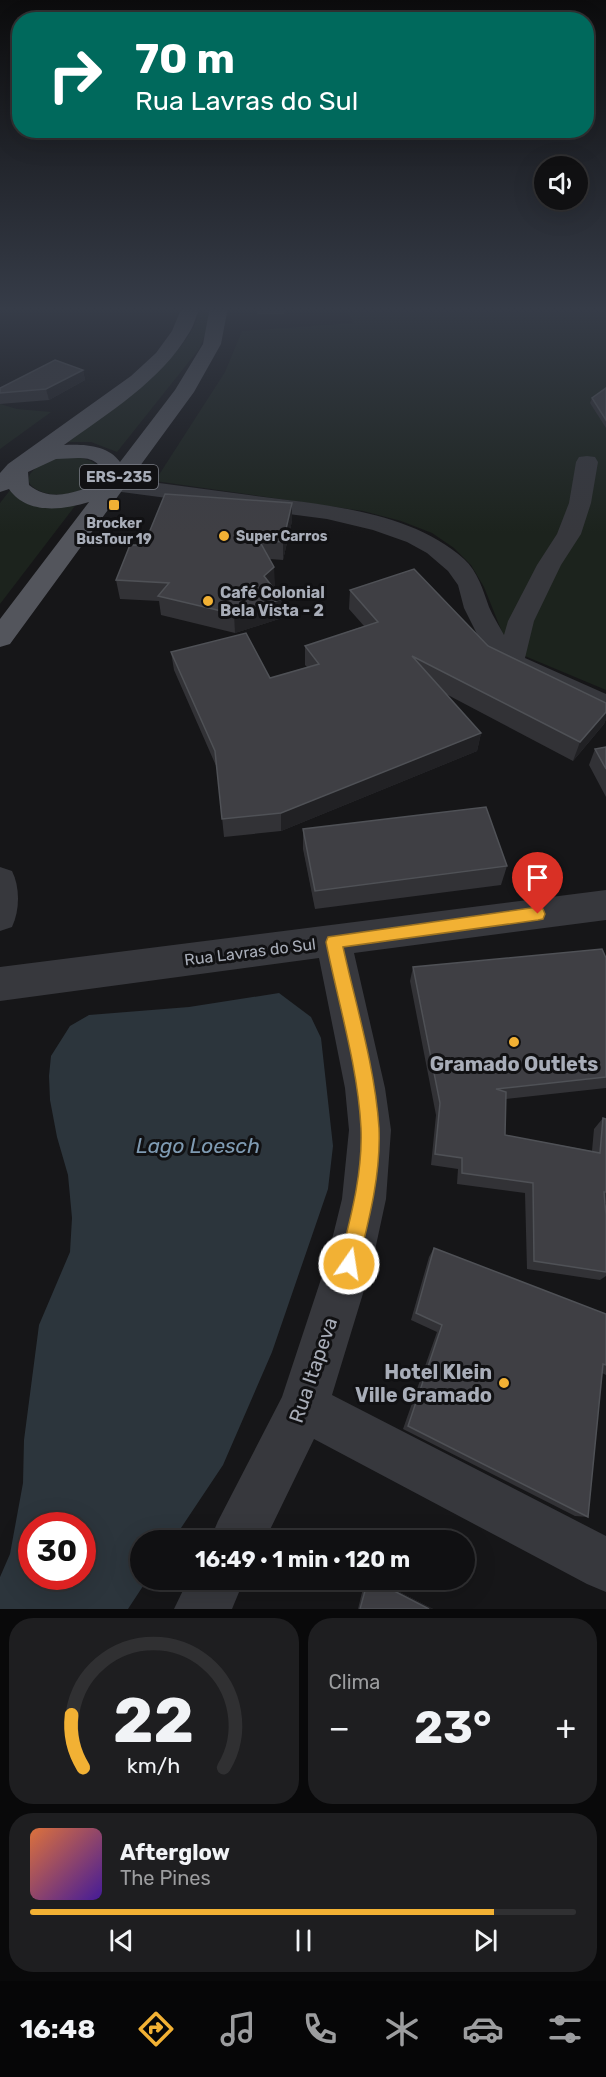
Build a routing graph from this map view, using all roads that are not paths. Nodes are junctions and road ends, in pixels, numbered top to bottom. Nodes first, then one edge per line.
1 (132, 382) edge
2 (189, 382) edge
3 (587, 462) dead end
4 (8, 477) edge
5 (114, 484) junction
6 (0, 638) edge
7 (510, 663) junction
8 (606, 705) edge
9 (0, 881) edge
10 (606, 904) edge
11 (0, 916) edge
12 (334, 942) junction
13 (0, 984) edge
14 (304, 1407) junction
15 (242, 1530) edge
16 (606, 1565) edge
17 (212, 1590) edge
18 (202, 1609) edge

1 - 4 main road
2 - 5 main road, ERS-235
3 - 7 street
4 - 5 main road
4 - 5 main road
5 - 6 main road, ERS-235
5 - 7 street
7 - 8 street
9 - 11 street
10 - 12 street, Rua Lavras do Sul
12 - 13 street, Rua Lavras do Sul
12 - 14 street, Rua Itapeva
14 - 15 street, Rua Itapeva
14 - 16 street
17 - 18 street

